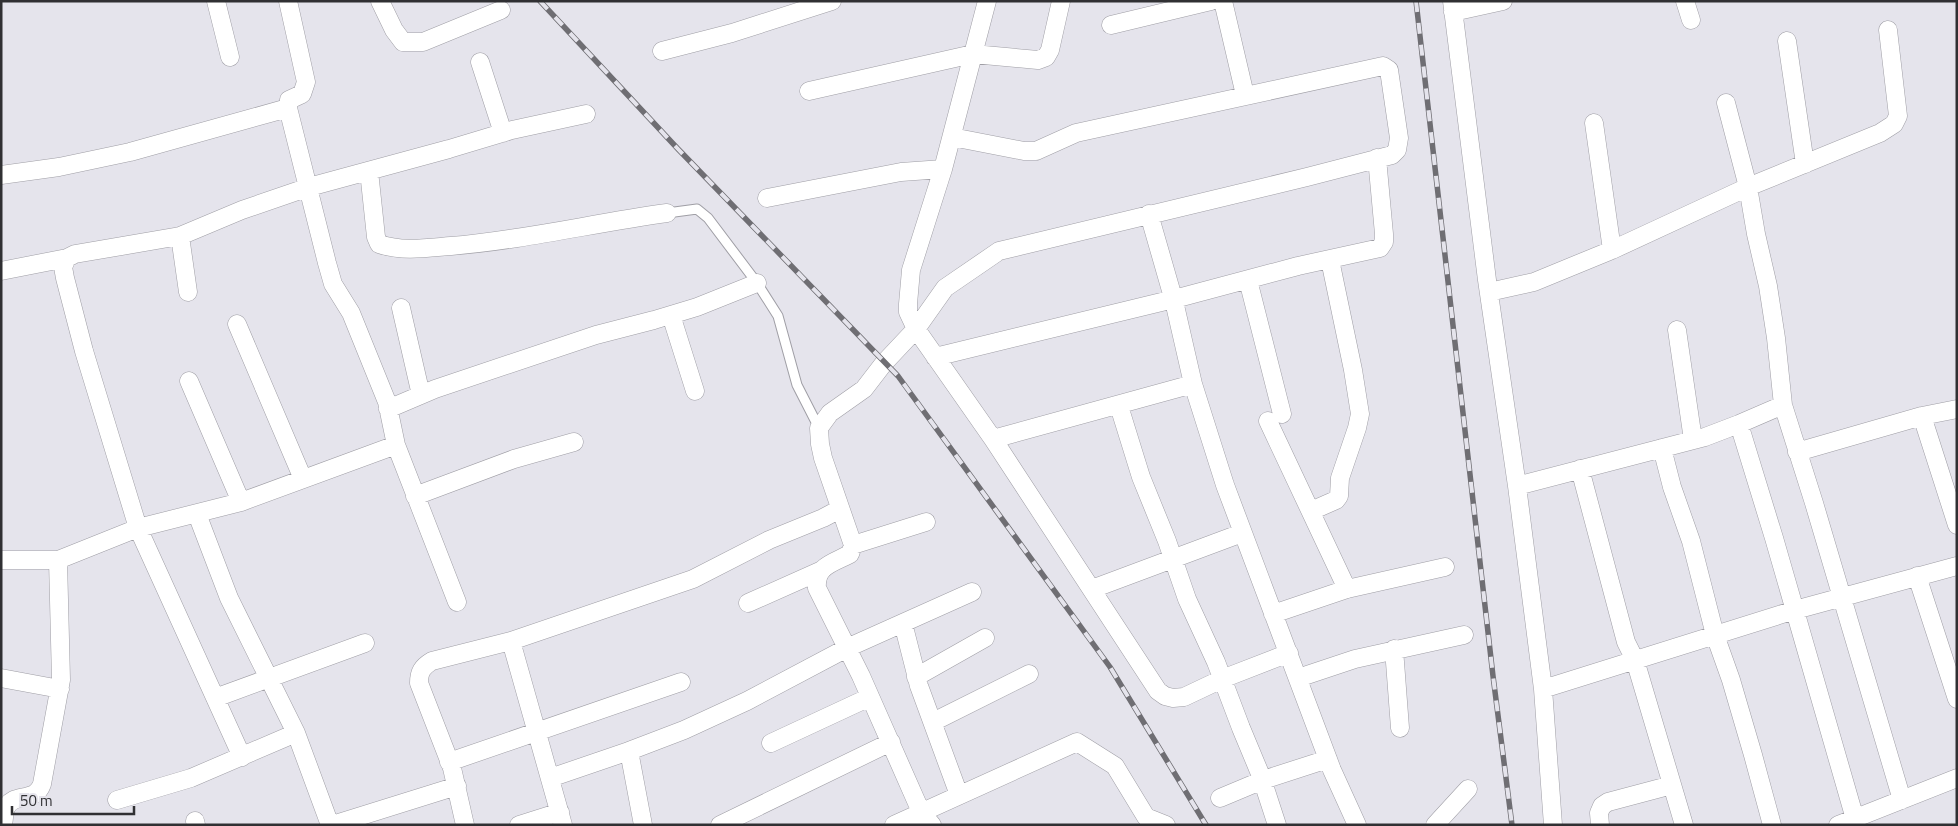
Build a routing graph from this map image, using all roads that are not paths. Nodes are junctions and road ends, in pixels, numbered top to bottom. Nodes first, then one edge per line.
1 (216, 1) edge
2 (288, 1) edge
3 (380, 1) edge
4 (832, 1) edge
5 (986, 1) edge
6 (1061, 1) edge
7 (1211, 1) edge
8 (1223, 1) edge
9 (1503, 1) edge
10 (1685, 1) edge
11 (1452, 6) edge
12 (501, 10) dead end
13 (1691, 20) dead end
14 (1111, 25) dead end
15 (1888, 30) dead end
16 (1787, 41) dead end
17 (662, 51) dead end
18 (973, 54) junction
19 (230, 57) dead end
20 (480, 62) dead end
21 (809, 91) dead end
22 (1245, 96) junction
23 (1726, 102) dead end
24 (288, 108) junction
25 (586, 114) dead end
26 (1594, 123) dead end
27 (503, 133) junction
28 (952, 137) junction
29 (1377, 158) junction
30 (1805, 164) junction
31 (944, 169) junction
32 (369, 171) junction
33 (1, 175) edge
34 (309, 187) junction
35 (1748, 187) junction
36 (767, 198) dead end
37 (666, 213) joint
38 (1149, 214) junction
39 (180, 236) junction
40 (1612, 250) junction
41 (67, 258) junction
42 (1330, 260) junction
43 (1, 271) edge
44 (1248, 280) junction
45 (757, 283) junction
46 (188, 292) dead end
47 (1489, 292) junction
48 (1174, 300) junction
49 (400, 308) dead end
50 (671, 315) junction
51 (237, 324) dead end
52 (916, 330) junction
53 (1677, 330) dead end
54 (935, 357) junction
55 (190, 381) dead end
56 (1193, 384) junction
57 (695, 391) dead end
58 (422, 395) junction
59 (1783, 405) junction
60 (1119, 406) junction
61 (388, 409) junction
62 (1957, 409) edge
63 (1922, 416) junction
64 (1739, 424) junction
65 (819, 428) junction
66 (993, 439) junction
67 (1693, 440) junction
68 (574, 442) dead end
69 (396, 445) junction
70 (1662, 448) junction
71 (1797, 452) junction
72 (1580, 469) junction
73 (303, 479) junction
74 (1517, 486) junction
75 (415, 496) junction
76 (241, 502) junction
77 (840, 510) junction
78 (1310, 511) junction
79 (196, 514) junction
80 (926, 522) dead end
81 (1957, 525) edge
82 (138, 528) junction
83 (1242, 533) junction
84 (853, 546) junction
85 (1173, 558) junction
86 (1, 560) edge
87 (58, 560) junction
88 (1957, 566) edge
89 (1445, 567) dead end
90 (820, 571) junction
91 (1917, 576) junction
92 (1092, 589) junction
93 (1347, 589) junction
94 (972, 592) dead end
95 (1841, 597) junction
96 (457, 602) dead end
97 (748, 603) dead end
98 (1795, 610) junction
99 (1273, 614) junction
100 (903, 623) junction
101 (1464, 635) dead end
102 (1716, 635) junction
103 (986, 638) dead end
104 (511, 641) junction
105 (365, 643) dead end
106 (847, 648) junction
107 (1394, 649) junction
108 (1289, 654) junction
109 (1635, 660) junction
110 (1029, 674) dead end
111 (269, 677) junction
112 (916, 677) junction
113 (1, 678) edge
114 (1298, 678) junction
115 (1222, 679) junction
116 (681, 682) dead end
117 (60, 689) junction
118 (1543, 689) junction
119 (870, 697) junction
120 (215, 698) junction
121 (1957, 699) edge
122 (932, 722) junction
123 (1400, 728) dead end
124 (296, 733) junction
125 (538, 733) junction
126 (890, 742) junction
127 (771, 743) dead end
128 (629, 751) junction
129 (242, 757) junction
130 (1328, 759) junction
131 (449, 762) junction
132 (550, 778) junction
133 (1957, 778) edge
134 (1263, 780) junction
135 (1672, 785) junction
136 (457, 786) junction
137 (1468, 789) dead end
138 (959, 795) junction
139 (1220, 798) dead end
140 (117, 800) dead end
141 (1902, 800) junction
142 (4, 807) edge
143 (562, 818) edge
144 (927, 818) edge
145 (1855, 819) junction
146 (3, 825) edge
147 (331, 825) edge
148 (465, 825) edge
149 (519, 825) edge
150 (643, 825) edge
151 (720, 825) edge
152 (894, 825) edge
153 (1166, 825) edge
154 (1277, 825) edge
155 (1357, 825) edge
156 (1435, 825) edge
157 (1553, 825) edge
158 (1600, 825) edge
159 (1684, 825) edge
160 (1772, 825) edge
161 (1838, 825) edge

1 - 19 street
2 - 24 street
3 - 12 street
4 - 17 street
5 - 18 street
6 - 18 street
7 - 14 street
8 - 22 street
9 - 11 street
10 - 13 street
11 - 47 street
15 - 30 street
16 - 30 street
18 - 21 street
18 - 28 street
20 - 27 street
22 - 28 street
22 - 29 street
23 - 35 street
24 - 33 street
24 - 34 street
25 - 27 street
26 - 40 street
27 - 32 street
28 - 31 street
29 - 38 street
29 - 42 street
30 - 35 street
31 - 36 street
31 - 52 street
32 - 34 street
32 - 37 street
34 - 39 street
34 - 61 street
35 - 40 street
35 - 59 street
37 - 45 lane
38 - 48 street
38 - 52 street
39 - 41 street
39 - 46 street
40 - 47 street
41 - 43 street
41 - 82 street
42 - 44 street
42 - 78 street
44 - 48 street
44 - 78 street
45 - 50 street
45 - 65 lane
47 - 74 street
48 - 54 street
48 - 56 street
49 - 58 street
50 - 57 street
50 - 58 street
51 - 73 street
52 - 54 street
52 - 65 street
53 - 67 street
54 - 66 street
55 - 76 street
56 - 60 street
56 - 83 street
58 - 61 street
59 - 64 street
59 - 71 street
60 - 66 street
60 - 85 street
61 - 69 street
62 - 63 street
63 - 71 street
63 - 81 street
64 - 67 street
64 - 98 street
65 - 77 street
66 - 92 street
67 - 70 street
68 - 75 street
69 - 73 street
69 - 75 street
70 - 72 street
70 - 102 street
71 - 95 street
72 - 74 street
72 - 109 street
73 - 76 street
74 - 118 street
75 - 96 street
76 - 79 street
77 - 84 street
77 - 104 street
78 - 93 street
79 - 82 street
79 - 111 street
80 - 84 street
82 - 87 street
82 - 120 street
83 - 85 street
83 - 99 street
84 - 90 street
85 - 92 street
85 - 115 street
86 - 87 street
87 - 117 street
88 - 91 street
89 - 93 street
90 - 97 street
90 - 106 street
91 - 95 street
91 - 121 street
92 - 115 street
93 - 99 street
94 - 100 street
95 - 98 street
95 - 141 street
98 - 102 street
98 - 145 street
99 - 108 street
100 - 106 street
100 - 112 street
101 - 107 street
102 - 109 street
102 - 160 street
103 - 112 street
104 - 125 street
104 - 131 street
105 - 111 street
106 - 119 street
106 - 128 street
107 - 114 street
107 - 123 street
108 - 114 street
108 - 115 street
109 - 118 street
109 - 135 street
110 - 122 street
111 - 120 street
111 - 124 street
112 - 122 street
113 - 117 street
114 - 130 street
115 - 134 street
116 - 125 street
117 - 142 street
118 - 157 street
119 - 126 street
119 - 127 street
120 - 129 street
122 - 138 street
124 - 129 street
124 - 147 street
125 - 131 street
125 - 132 street
126 - 144 street
126 - 151 street
128 - 132 street
128 - 150 street
129 - 140 street
130 - 134 street
130 - 155 street
131 - 136 street
132 - 143 street
133 - 141 street
134 - 139 street
134 - 154 street
135 - 158 street
135 - 159 street
136 - 147 street
136 - 148 street
137 - 156 street
138 - 144 street
138 - 153 street
141 - 145 street
142 - 146 street
143 - 149 street
144 - 152 street
145 - 161 street

